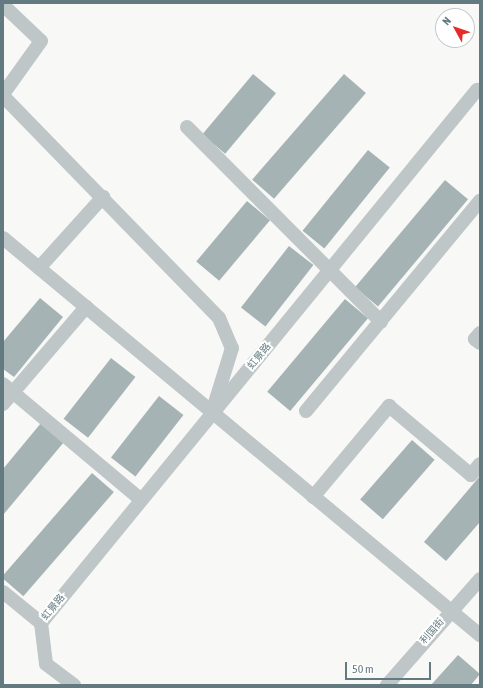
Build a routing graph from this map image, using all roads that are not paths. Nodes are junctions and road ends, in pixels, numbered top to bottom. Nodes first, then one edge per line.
1 (3, 4) edge
2 (477, 90) dead end
3 (3, 95) edge
4 (187, 127) dead end
5 (103, 197) junction
6 (480, 202) edge
7 (3, 238) edge
8 (39, 268) junction
9 (328, 272) junction
10 (86, 307) junction
11 (381, 322) junction
12 (480, 333) edge
13 (480, 343) edge
14 (8, 388) edge
15 (3, 404) edge
16 (306, 411) dead end
17 (212, 413) junction
18 (480, 464) edge
19 (313, 496) junction
20 (141, 500) junction
21 (480, 579) edge
22 (3, 592) edge
23 (450, 611) junction
24 (40, 623) junction
25 (480, 635) edge
26 (74, 685) edge
27 (387, 685) edge

1 - 3 street
2 - 9 street, 虹景路
3 - 5 street
4 - 9 street
5 - 8 street
5 - 17 street
6 - 11 street
7 - 8 street
8 - 10 street
9 - 11 street
9 - 17 street, 虹景路
10 - 14 street
10 - 17 street
11 - 16 street
12 - 13 street
14 - 15 street
14 - 20 street
17 - 19 street
17 - 20 street, 虹景路
18 - 19 street
19 - 23 street
20 - 24 street, 虹景路
21 - 23 street, 利国街
22 - 24 street
23 - 25 street
23 - 27 street, 利国街
24 - 26 street

